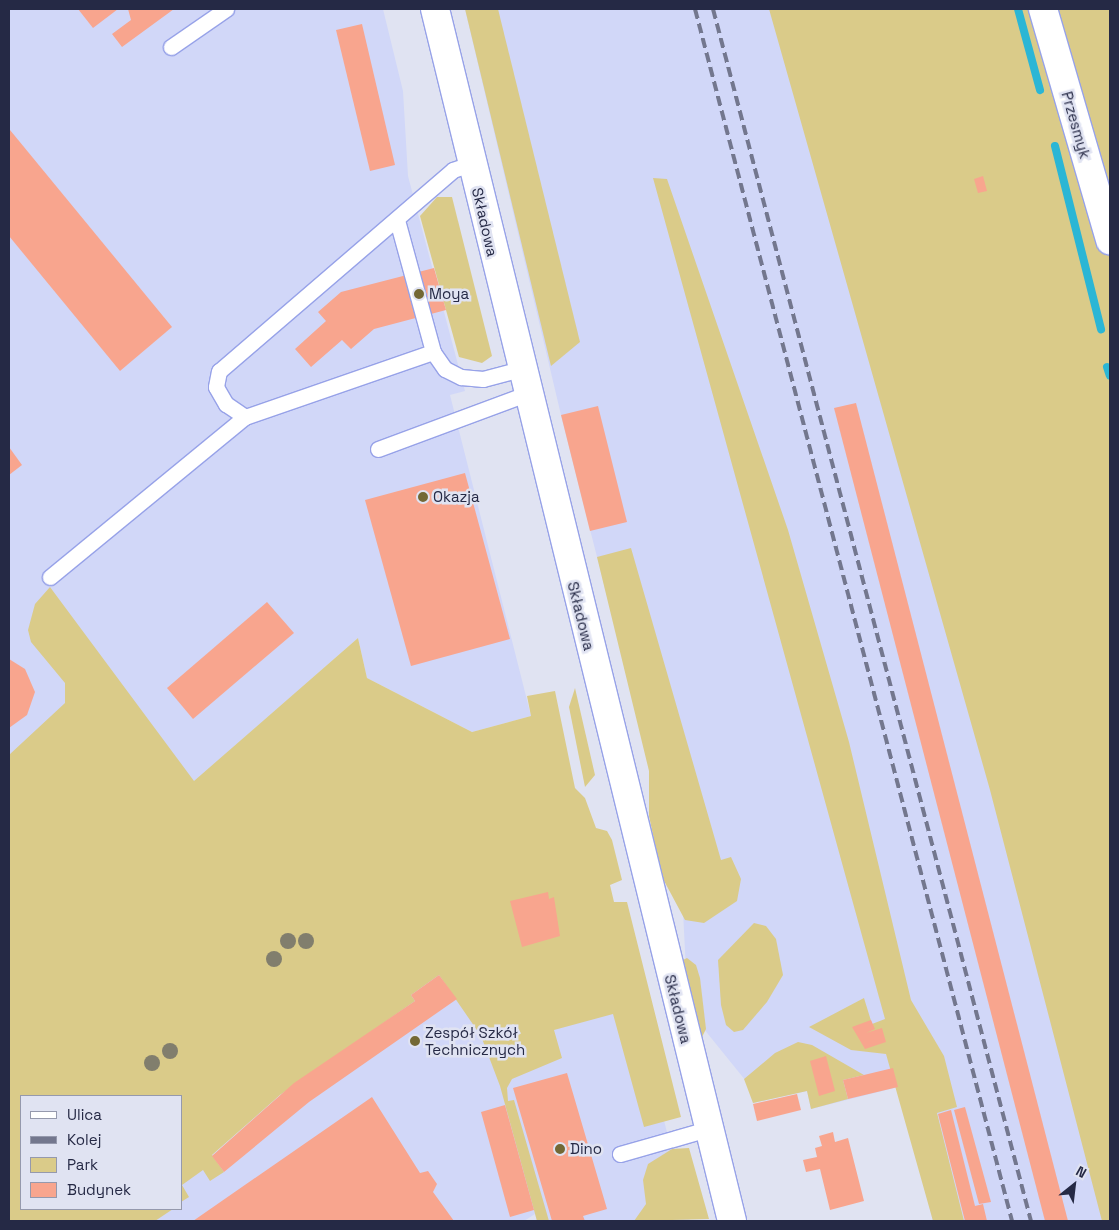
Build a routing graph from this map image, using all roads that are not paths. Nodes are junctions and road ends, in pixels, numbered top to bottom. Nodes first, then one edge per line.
1 (226, 9) edge
2 (435, 9) edge
3 (1043, 9) edge
4 (172, 47) dead end
5 (472, 164) junction
6 (397, 220) junction
7 (1110, 240) edge
8 (433, 352) junction
9 (523, 382) junction
10 (245, 417) junction
11 (378, 449) dead end
12 (50, 577) dead end
13 (708, 1129) junction
14 (620, 1154) dead end
15 (732, 1221) edge

1 - 4 lane
2 - 5 street, Składowa
3 - 7 street, Przesmyk
5 - 6 lane
5 - 9 street, Składowa
6 - 8 lane
6 - 10 lane
8 - 9 lane
8 - 10 lane
9 - 11 lane
9 - 13 street, Składowa
10 - 12 lane
13 - 14 lane
13 - 15 street, Składowa

